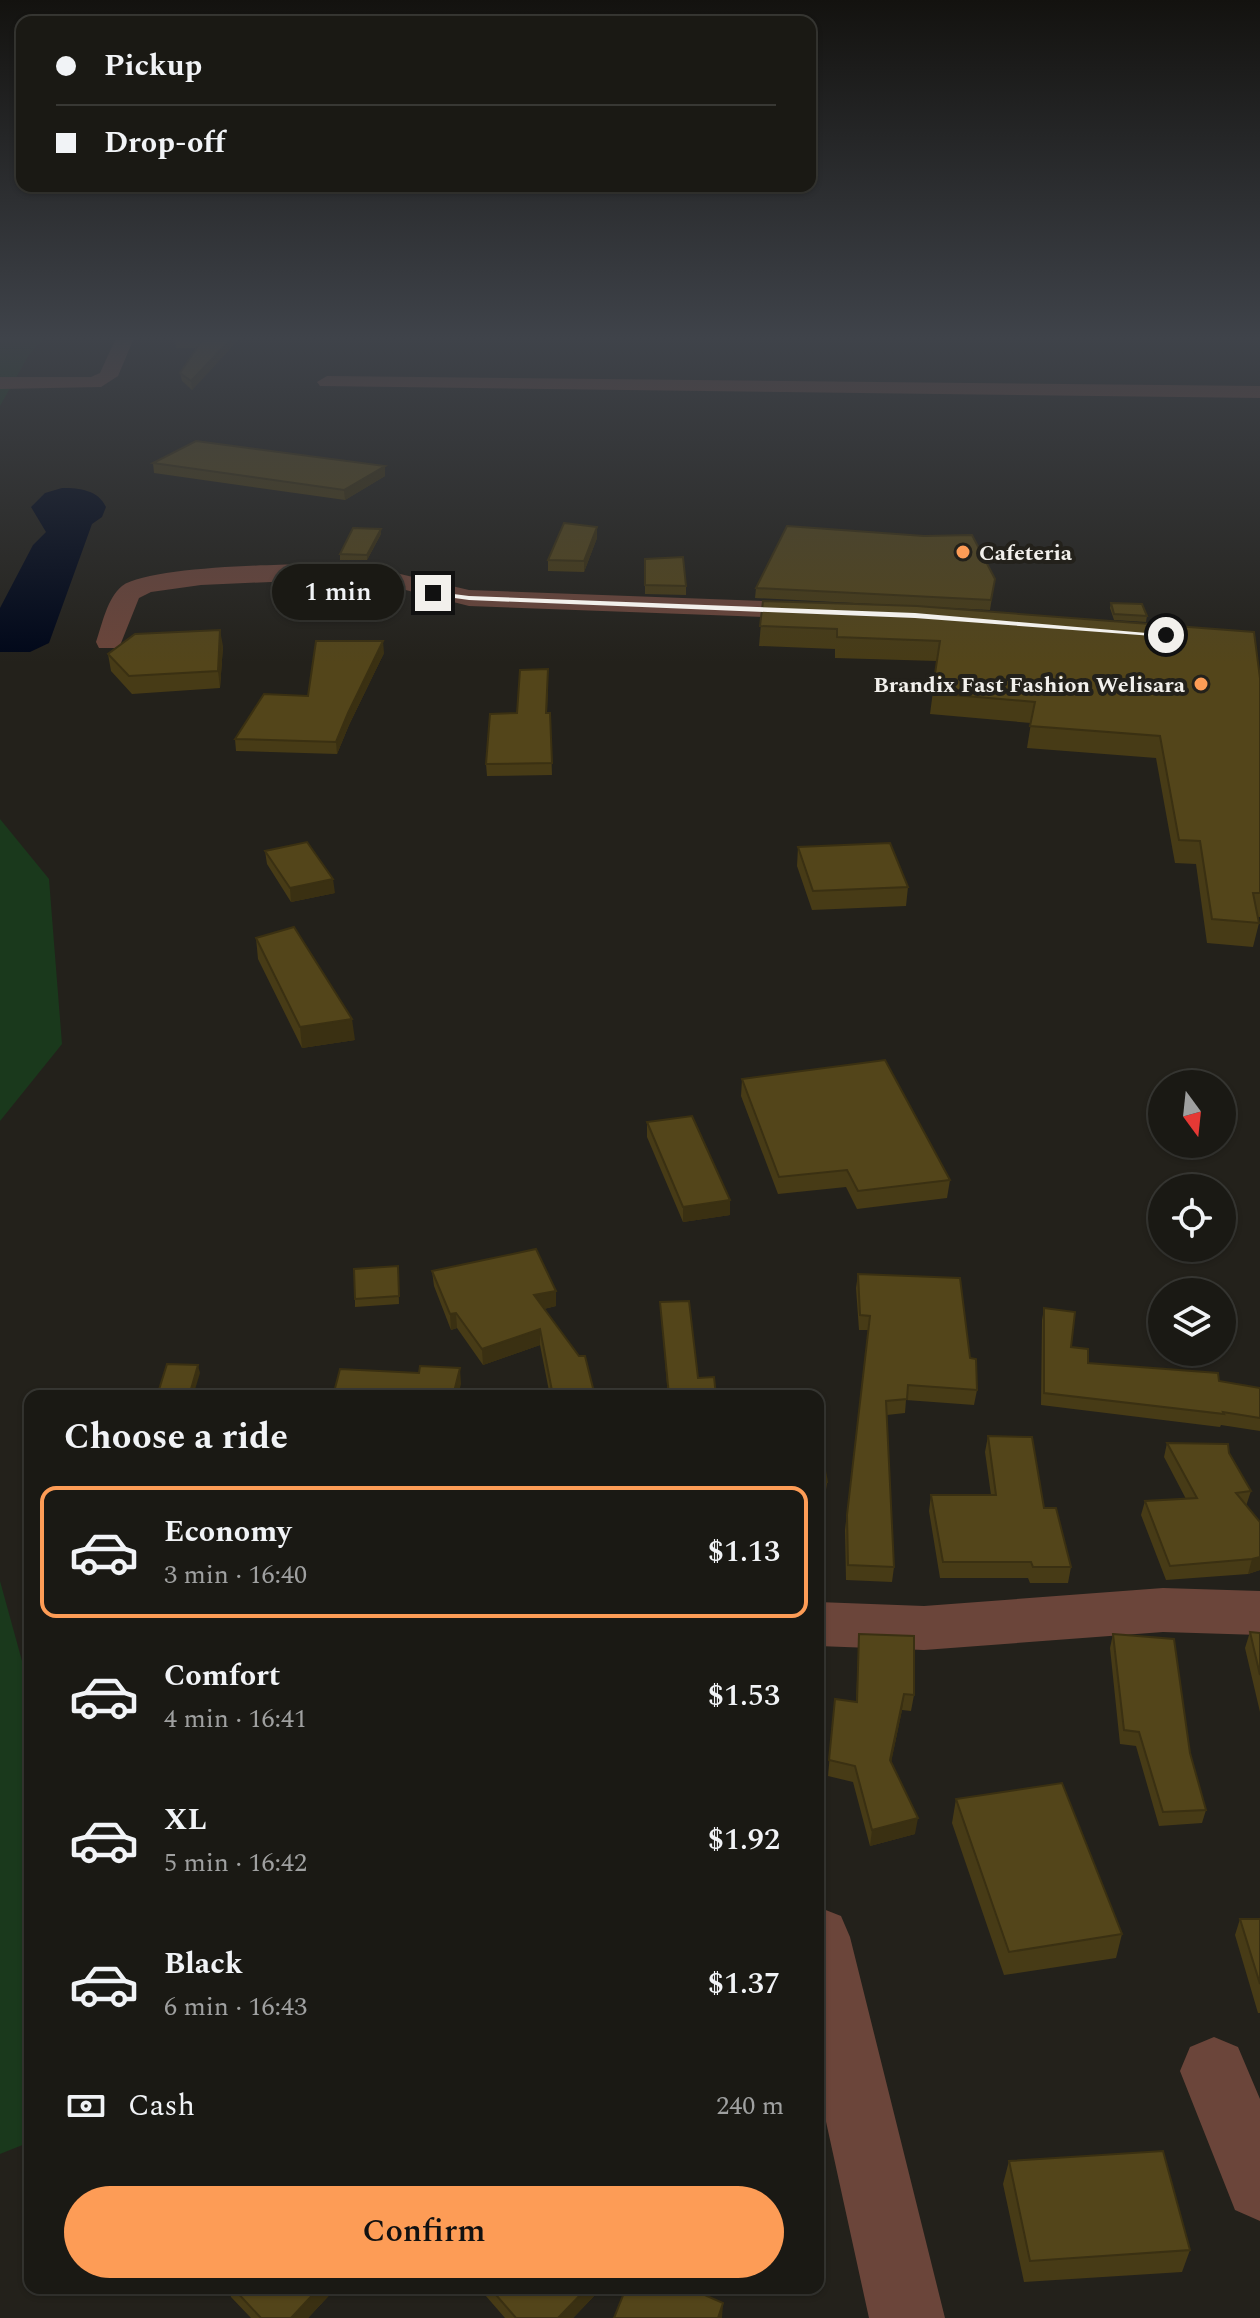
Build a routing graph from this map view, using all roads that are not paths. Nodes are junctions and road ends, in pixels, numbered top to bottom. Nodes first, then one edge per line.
1 (851, 613) edge
2 (109, 642) dead end
3 (1260, 1613) edge
4 (824, 1624) edge
5 (824, 1963) edge
6 (1214, 2071) dead end
7 (1260, 2185) edge
8 (907, 2318) edge

1 - 2 street
3 - 4 street
5 - 8 street
6 - 7 street

